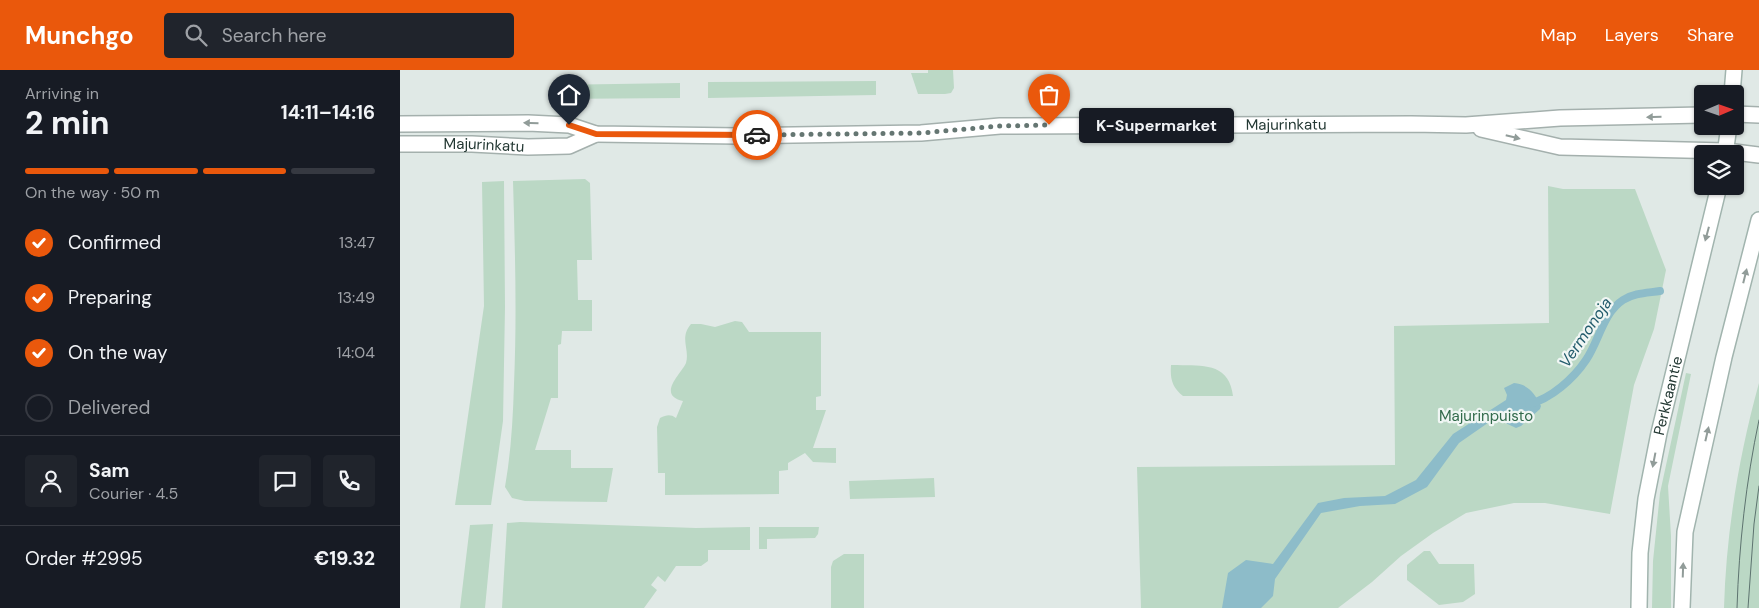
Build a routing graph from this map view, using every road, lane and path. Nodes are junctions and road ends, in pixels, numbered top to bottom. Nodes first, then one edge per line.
1 (1734, 70) edge
2 (1733, 85) edge
3 (1744, 114) edge
4 (1694, 115) edge
5 (1759, 115) edge
6 (400, 124) edge
7 (1466, 125) junction
8 (596, 134) junction
9 (400, 144) edge
10 (1694, 151) edge
11 (1744, 154) edge
12 (1759, 155) edge
13 (1717, 195) edge
14 (1759, 220) edge
15 (1639, 608) edge
16 (1682, 608) edge

1 - 2 street
3 - 5 street
4 -> 7 street, Majurinkatu
8 -> 6 street, Majurinkatu
7 - 8 street, Majurinkatu
7 -> 10 street, Majurinkatu
8 - 9 street, Majurinkatu
11 - 12 street, Majurinkatu
13 -> 15 street, Perkkaantie
16 -> 14 street

